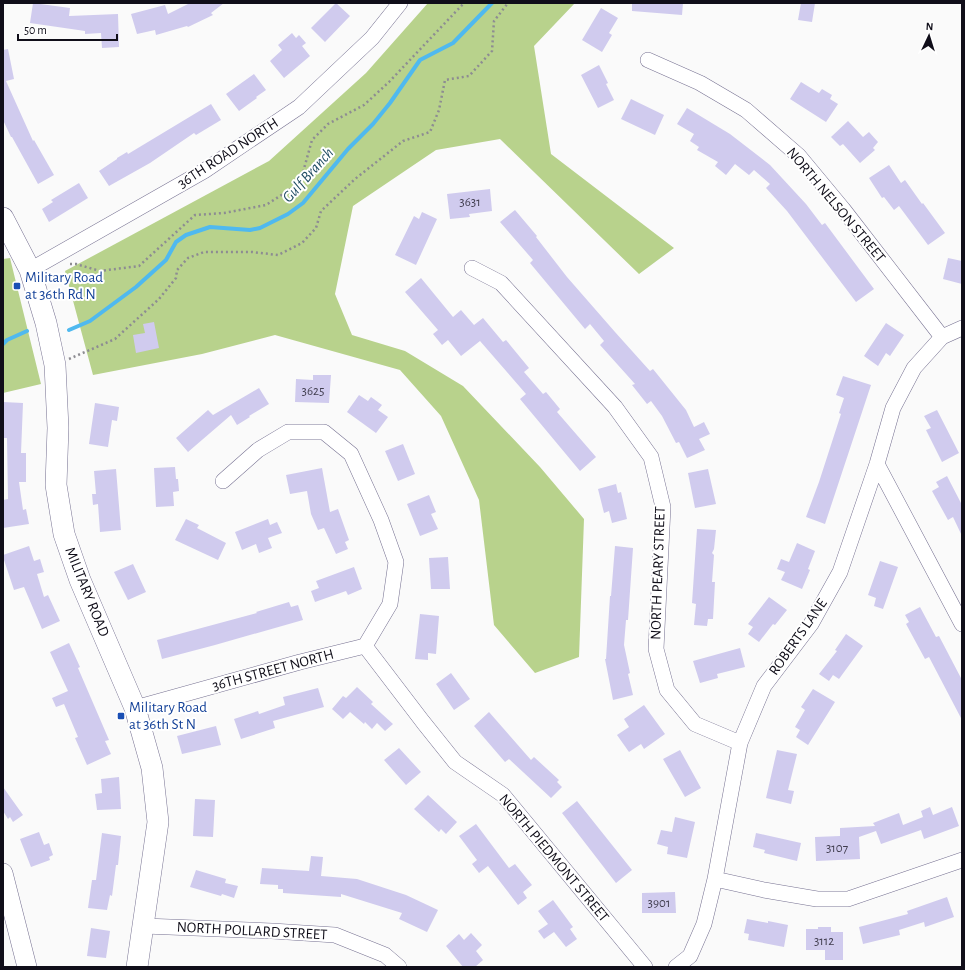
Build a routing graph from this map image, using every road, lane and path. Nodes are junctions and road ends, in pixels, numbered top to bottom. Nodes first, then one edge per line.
1 (400, 3) edge
2 (464, 3) edge
3 (508, 3) edge
4 (648, 60) dead end
5 (3, 218) edge
6 (76, 264) dead end
7 (472, 268) dead end
8 (30, 270) junction
9 (962, 328) edge
10 (942, 337) junction
11 (69, 359) dead end
12 (877, 464) junction
13 (223, 481) dead end
14 (962, 624) edge
15 (365, 646) junction
16 (135, 708) junction
17 (740, 743) junction
18 (962, 860) edge
19 (3, 874) edge
20 (715, 879) junction
21 (144, 926) junction
22 (27, 967) edge
23 (137, 967) edge
24 (400, 967) edge
25 (645, 967) edge
26 (676, 967) edge

1 - 8 street, 36TH ROAD NORTH
2 - 6 path
3 - 11 path
4 - 10 street, NORTH NELSON STREET
5 - 8 main road, MILITARY ROAD
7 - 17 street, NORTH PEARY STREET
8 - 16 main road, MILITARY ROAD
9 - 10 street, ROBERTS LANE
10 - 12 street, ROBERTS LANE
12 - 14 street
12 - 17 street, ROBERTS LANE
13 - 15 street
15 - 16 street, 36TH STREET NORTH
15 - 25 street, NORTH PIEDMONT STREET
16 - 21 main road, MILITARY ROAD
17 - 20 street, ROBERTS LANE
18 - 20 street
19 - 22 street
20 - 26 street, ROBERTS LANE
21 - 23 main road, MILITARY ROAD
21 - 24 street, NORTH POLLARD STREET

